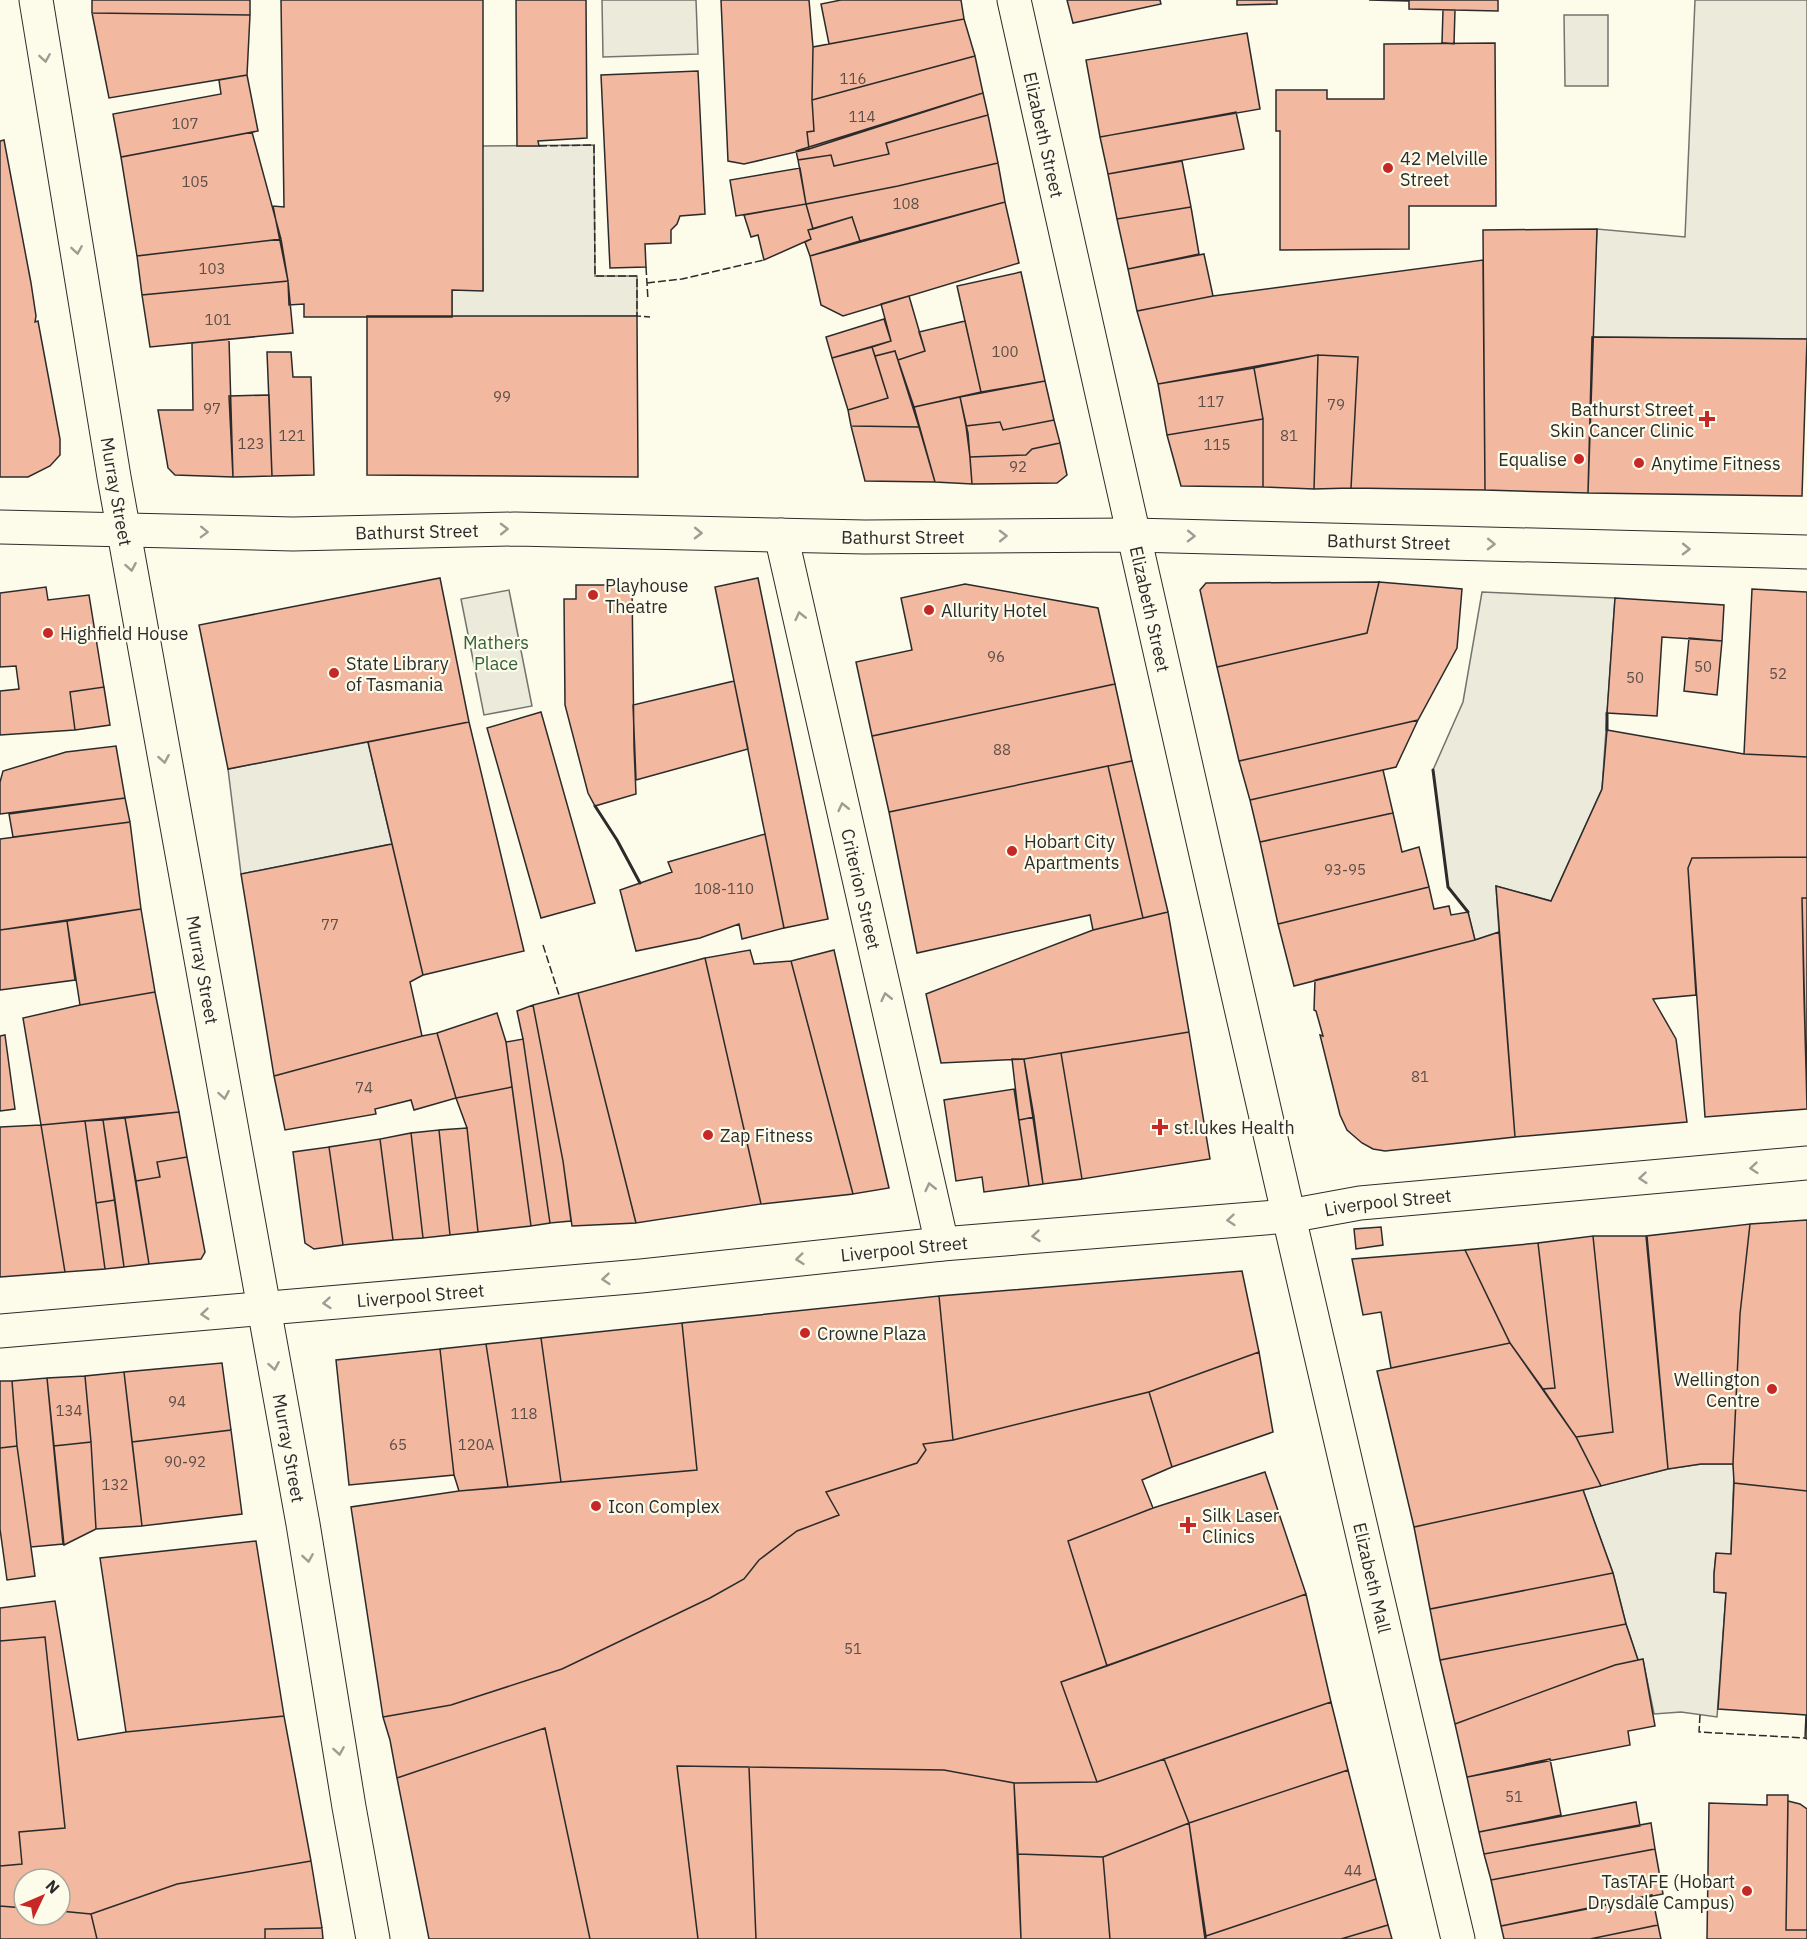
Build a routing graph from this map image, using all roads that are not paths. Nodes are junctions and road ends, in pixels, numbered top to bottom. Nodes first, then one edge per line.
1 (36, 0) edge
2 (1014, 0) edge
3 (0, 528) edge
4 (124, 529) junction
5 (781, 535) junction
6 (1133, 535) junction
7 (1807, 552) edge
8 (1807, 1163) edge
9 (1289, 1216) junction
10 (942, 1244) junction
11 (263, 1309) junction
12 (0, 1331) edge
13 (373, 1939) edge
14 (1458, 1939) edge

1 -> 4 street, Murray Street
2 - 6 street, Elizabeth Street
3 - 4 street, Bathurst Street
4 -> 5 street, Bathurst Street
4 -> 11 street, Murray Street
5 -> 6 street, Bathurst Street
10 -> 5 street, Criterion Street
6 -> 7 street, Bathurst Street
6 - 9 street, Elizabeth Street
8 -> 9 street, Liverpool Street
9 -> 10 street, Liverpool Street
9 - 14 street, Elizabeth Mall
10 -> 11 street, Liverpool Street
11 -> 12 street, Liverpool Street
11 -> 13 street, Murray Street

